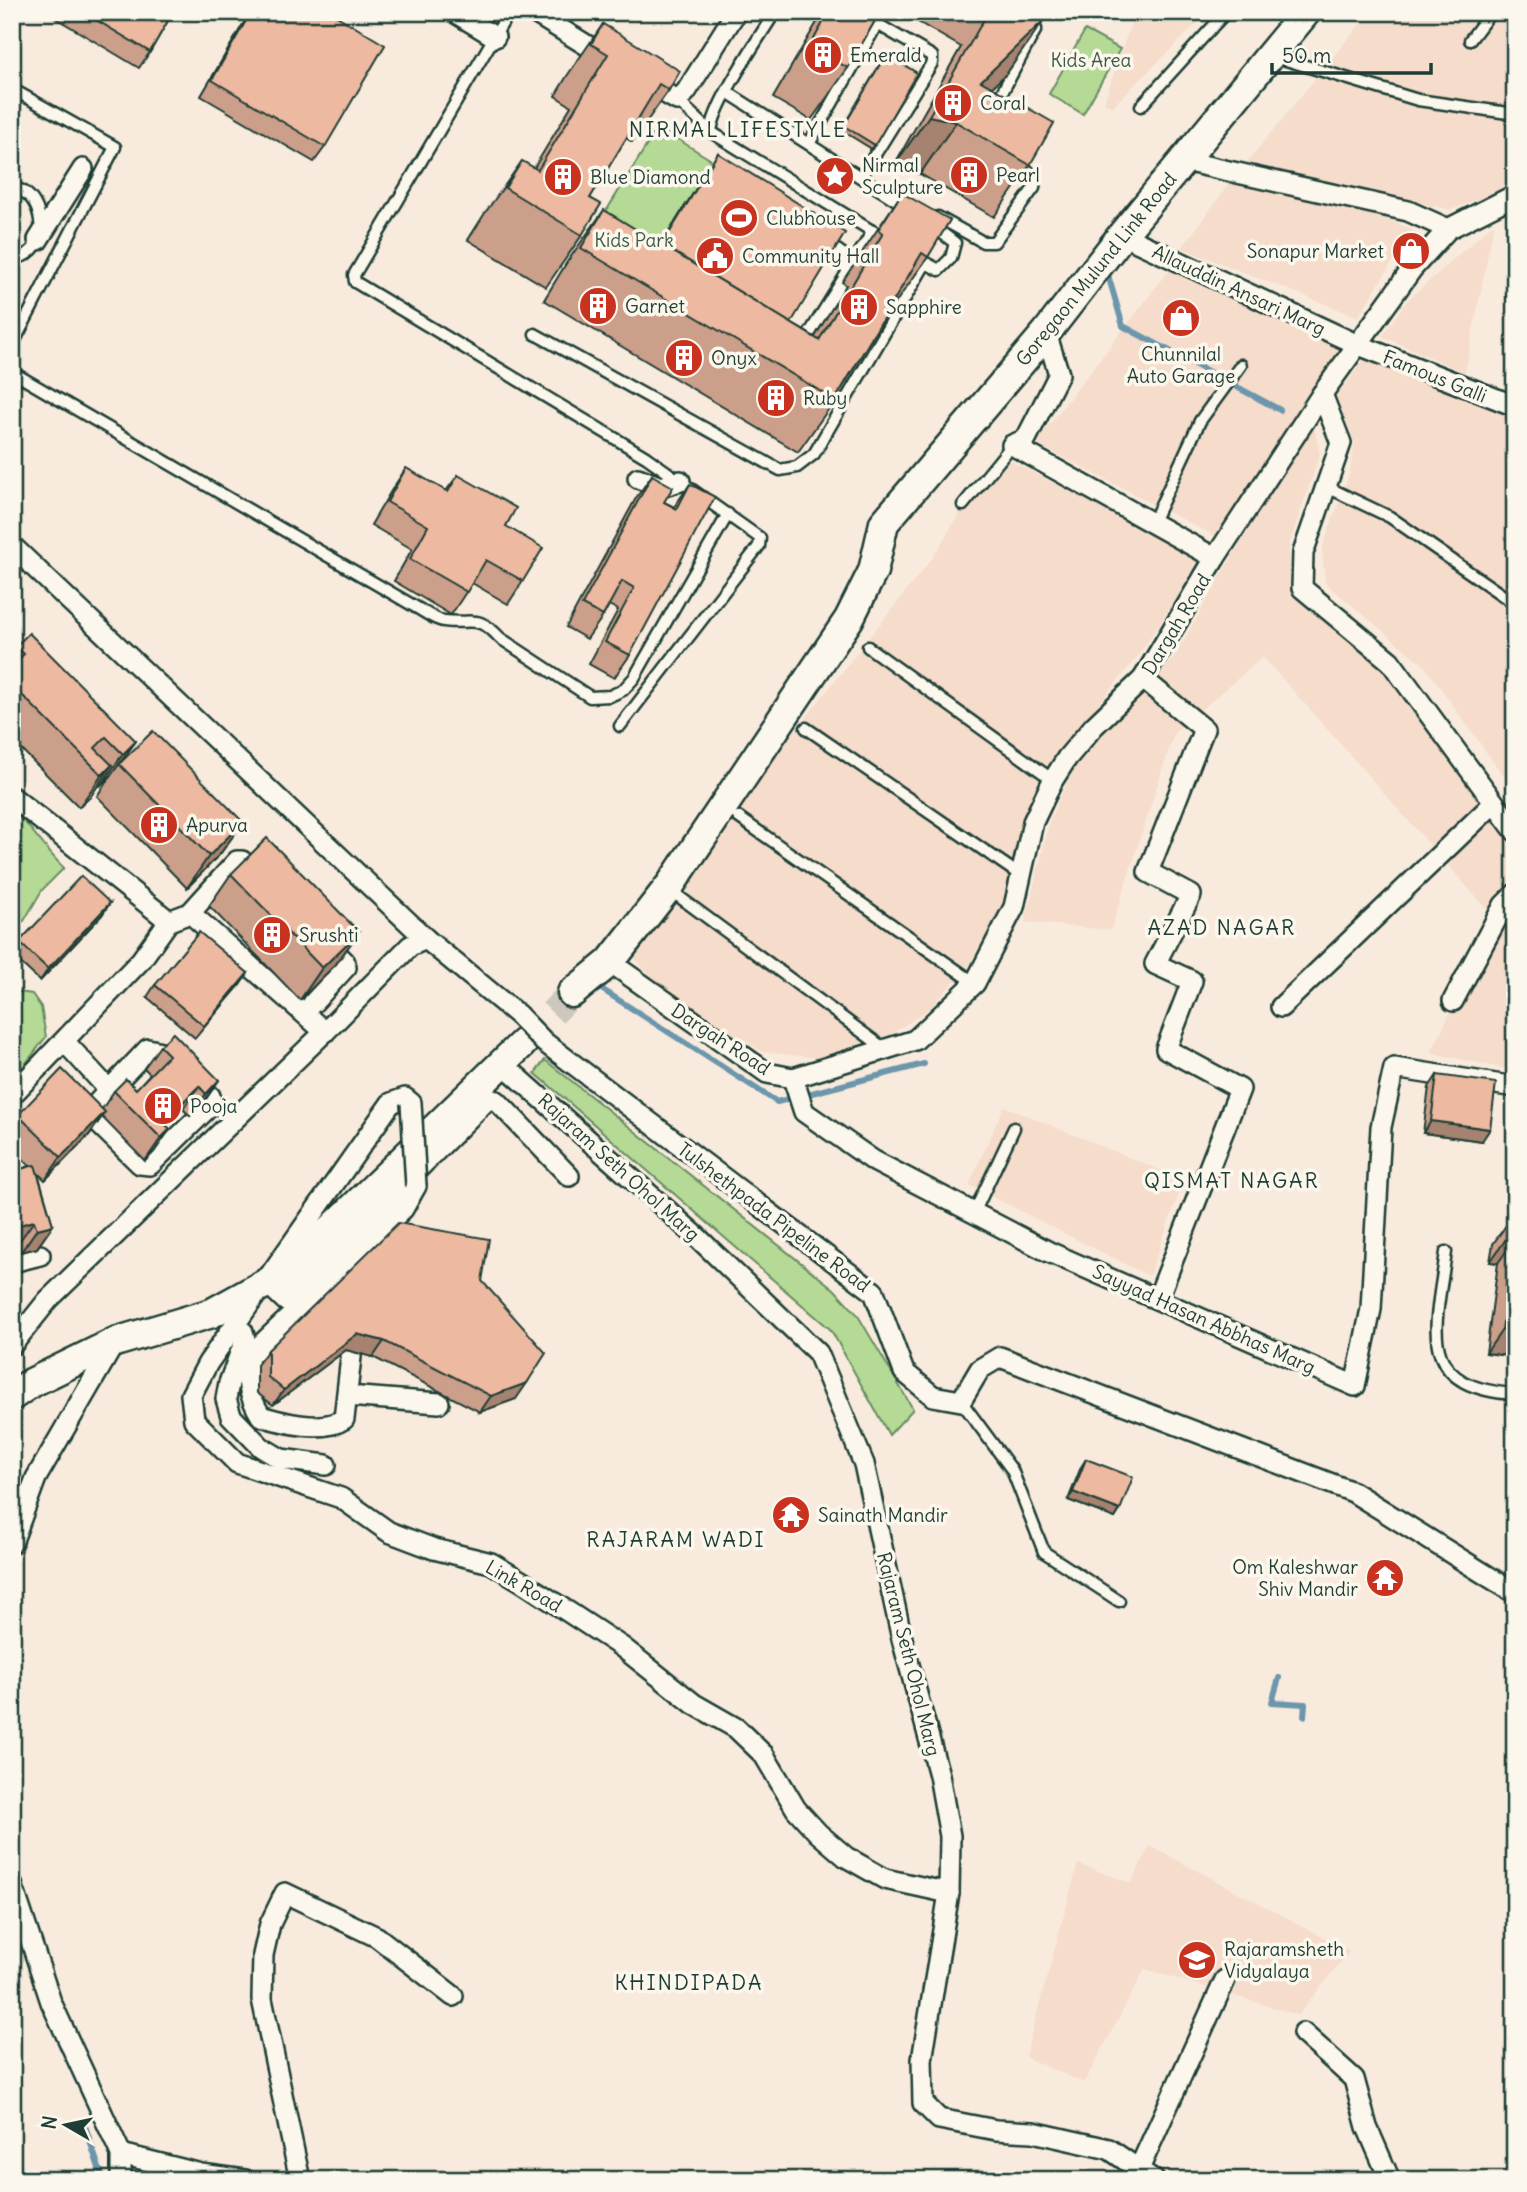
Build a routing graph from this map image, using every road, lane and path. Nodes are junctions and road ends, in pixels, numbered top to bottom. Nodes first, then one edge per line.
1 (454, 12) edge
2 (509, 12) edge
3 (533, 12) edge
4 (736, 12) edge
5 (775, 12) edge
6 (1016, 12) edge
7 (1226, 12) edge
8 (1491, 12) edge
9 (1302, 13) edge
10 (495, 37) junction
11 (1471, 40) dead end
12 (1269, 55) junction
13 (12, 89) edge
14 (727, 92) junction
15 (677, 100) junction
16 (1141, 106) dead end
17 (993, 109) edge
18 (1515, 114) edge
19 (711, 132) junction
20 (809, 144) junction
21 (1010, 156) edge
22 (1184, 161) junction
23 (83, 169) dead end
24 (861, 177) junction
25 (12, 188) edge
26 (1515, 195) edge
27 (913, 212) edge
28 (1448, 229) junction
29 (873, 231) junction
30 (1122, 235) junction
31 (38, 240) junction
32 (894, 244) edge
33 (904, 251) edge
34 (12, 260) edge
35 (925, 264) junction
36 (1046, 333) junction
37 (535, 334) dead end
38 (1356, 344) junction
39 (12, 346) edge
40 (800, 348) edge
41 (1241, 365) dead end
42 (12, 372) edge
43 (1322, 394) junction
44 (1515, 406) edge
45 (1012, 446) junction
46 (638, 478) dead end
47 (680, 481) junction
48 (1327, 487) junction
49 (963, 505) dead end
50 (728, 514) junction
51 (1153, 522) junction
52 (12, 546) edge
53 (1215, 558) junction
54 (1515, 604) edge
55 (868, 647) dead end
56 (1143, 679) junction
57 (620, 726) dead end
58 (806, 728) dead end
59 (1053, 780) junction
60 (12, 797) edge
61 (1494, 803) junction
62 (738, 817) dead end
63 (1515, 831) edge
64 (1020, 875) junction
65 (1515, 894) edge
66 (678, 897) dead end
67 (280, 898) edge
68 (190, 913) junction
69 (169, 921) junction
70 (308, 925) edge
71 (426, 939) junction
72 (610, 962) junction
73 (975, 983) junction
74 (572, 993) tunnel mouth
75 (1454, 1001) dead end
76 (313, 1003) edge
77 (1281, 1007) dead end
78 (325, 1032) junction
79 (64, 1041) junction
80 (533, 1042) junction
81 (885, 1049) junction
82 (503, 1064) junction
83 (795, 1083) junction
84 (16, 1084) edge
85 (1515, 1087) edge
86 (532, 1089) junction
87 (109, 1090) junction
88 (509, 1113) junction
89 (1014, 1128) dead end
90 (569, 1176) dead end
91 (974, 1213) junction
92 (1446, 1252) dead end
93 (40, 1255) edge
94 (12, 1262) edge
95 (266, 1282) junction
96 (1158, 1298) junction
97 (234, 1328) junction
98 (115, 1342) junction
99 (12, 1345) edge
100 (351, 1357) edge
101 (19, 1387) edge
102 (1515, 1394) edge
103 (347, 1396) junction
104 (961, 1401) junction
105 (439, 1403) dead end
106 (326, 1465) dead end
107 (12, 1543) edge
108 (1515, 1593) edge
109 (1119, 1601) dead end
110 (12, 1884) edge
111 (949, 1893) junction
112 (1225, 1980) dead end
113 (453, 1996) dead end
114 (1303, 2033) dead end
115 (121, 2154) junction
116 (1146, 2174) edge
117 (121, 2180) edge
118 (244, 2180) edge
119 (300, 2180) edge
120 (1390, 2180) edge

1 - 10 street
2 - 10 lane
3 - 15 street
4 - 15 street
5 - 14 lane
6 - 17 lane
7 - 16 lane
8 - 11 lane
9 - 12 street, Goregaon Mulund Link Road
10 - 47 lane
12 - 18 lane
12 - 22 street, Goregaon Mulund Link Road
13 - 39 lane
14 - 19 lane
14 - 20 lane
15 - 19 lane
19 - 29 lane
20 - 24 lane
20 - 24 lane
21 - 35 lane
22 - 28 street
22 - 30 street, Goregaon Mulund Link Road
23 - 31 street
24 - 27 lane
25 - 31 lane
26 - 28 street, Dargah Road
28 - 38 street, Dargah Road
29 - 32 lane
29 - 40 lane
30 - 36 street, Goregaon Mulund Link Road
30 - 38 street, Allauddin Ansari Marg
31 - 34 lane
33 - 35 lane
35 - 37 lane
36 - 45 street
36 - 72 street, Goregaon Mulund Link Road
38 - 43 street, Dargah Road
38 - 44 street, Famous Galli
41 - 51 lane
42 - 50 lane
43 - 48 street
43 - 53 street, Dargah Road
45 - 49 lane
45 - 51 street
46 - 47 street
47 - 50 lane
48 - 54 lane
48 - 61 street
50 - 57 lane
51 - 53 street
52 - 71 street, Tulshethpada Pipeline Road
53 - 56 street, Dargah Road
55 - 59 lane
56 - 59 street, Dargah Road
56 - 96 street
58 - 64 lane
59 - 64 street, Dargah Road
60 - 69 street
61 - 63 street
61 - 77 street
62 - 73 lane
64 - 73 street, Dargah Road
65 - 75 street
66 - 81 lane
67 - 68 street
68 - 69 street
68 - 78 street
69 - 79 street
70 - 76 street
71 - 78 street
71 - 80 street, Tulshethpada Pipeline Road, bridge
72 - 74 street
72 - 83 street, Dargah Road
73 - 81 street, Dargah Road
78 - 99 street
79 - 84 street
79 - 87 street
80 - 82 street
80 - 104 street, Tulshethpada Pipeline Road
81 - 83 street, Dargah Road
82 - 86 street, Rajaram Seth Ohol Marg
82 - 95 street
83 - 91 street, Sayyad Hasan Abbhas Marg
85 - 96 street, Sayyad Hasan Abbhas Marg
86 - 88 street
86 - 111 street, Rajaram Seth Ohol Marg
87 - 87 street
88 - 90 street
88 - 95 street
89 - 91 lane
91 - 96 street, Sayyad Hasan Abbhas Marg
92 - 102 lane
93 - 94 street
95 - 97 street, Link Road
95 - 98 street
95 - 103 street, bridge
97 - 106 street
97 - 111 street, Link Road
98 - 101 street
98 - 107 street
100 - 103 street
103 - 105 street
104 - 108 street
104 - 109 lane
110 - 115 street
111 - 116 street, Rajaram Seth Ohol Marg
112 - 116 street
113 - 119 street
114 - 120 street
115 - 117 street
115 - 118 street

